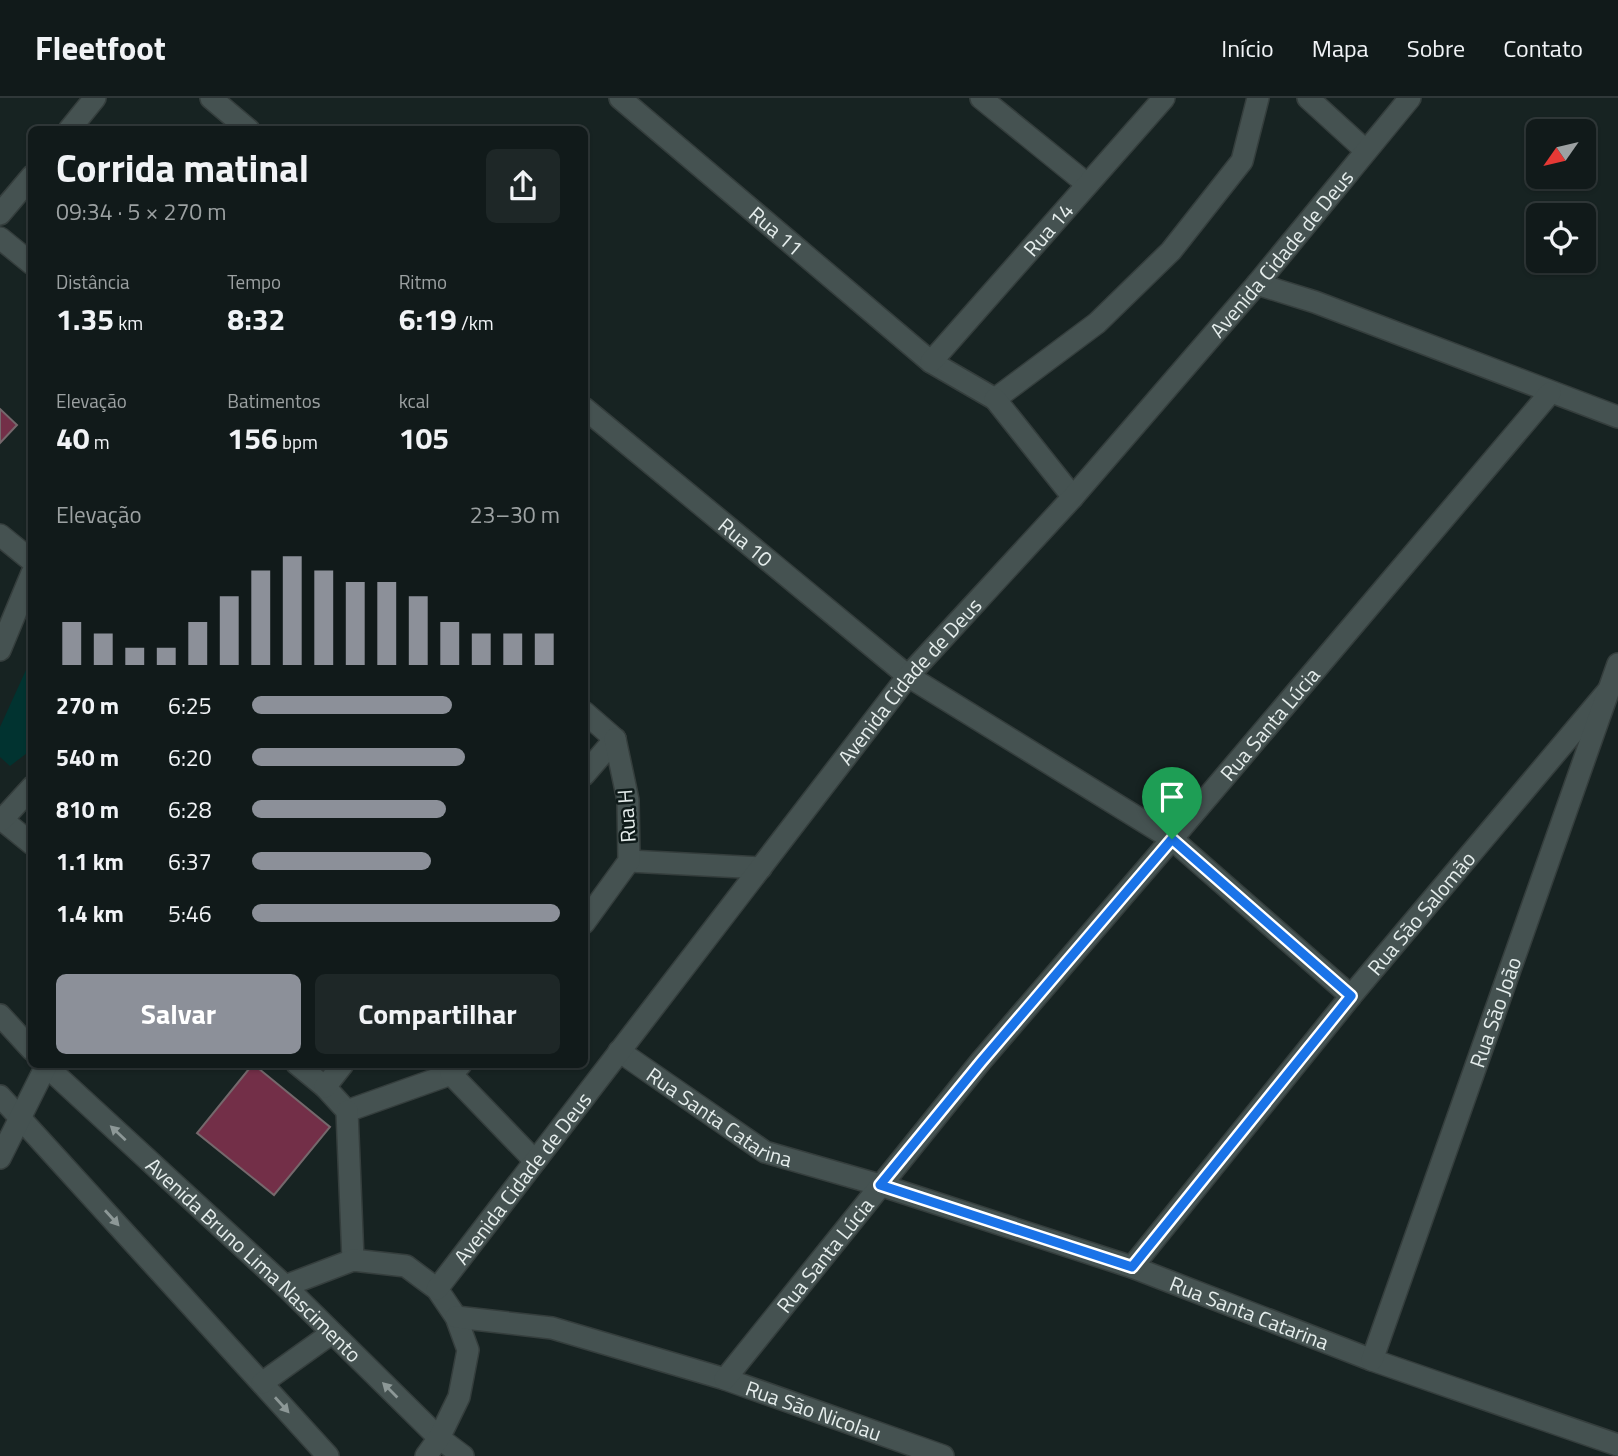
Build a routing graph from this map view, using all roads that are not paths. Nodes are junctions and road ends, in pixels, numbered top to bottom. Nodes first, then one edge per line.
1 (95, 98) edge
2 (211, 98) edge
3 (620, 98) edge
4 (981, 98) edge
5 (1164, 98) edge
6 (1258, 98) edge
7 (1308, 98) edge
8 (1410, 98) edge
9 (72, 126) edge
10 (243, 126) edge
11 (1365, 150) junction
12 (28, 181) edge
13 (1087, 184) junction
14 (0, 214) edge
15 (0, 238) edge
16 (28, 261) edge
17 (1257, 284) junction
18 (931, 362) junction
19 (1550, 393) junction
20 (995, 399) junction
21 (588, 411) edge
22 (1618, 417) edge
23 (1073, 497) junction
24 (0, 535) edge
25 (28, 558) edge
26 (28, 583) edge
27 (0, 650) edge
28 (1618, 664) edge
29 (908, 676) junction
30 (1607, 692) junction
31 (588, 715) edge
32 (615, 739) junction
33 (588, 770) edge
34 (28, 791) edge
35 (1, 819) edge
36 (1172, 839) junction
37 (28, 841) edge
38 (629, 861) junction
39 (761, 868) junction
40 (588, 917) edge
41 (1351, 996) junction
42 (0, 1015) edge
43 (28, 1046) edge
44 (619, 1051) junction
45 (37, 1068) edge
46 (49, 1068) edge
47 (302, 1068) edge
48 (340, 1068) edge
49 (456, 1069) edge
50 (325, 1087) junction
51 (0, 1096) edge
52 (347, 1111) junction
53 (21, 1118) junction
54 (0, 1158) edge
55 (535, 1161) junction
56 (880, 1185) junction
57 (353, 1260) junction
58 (1132, 1267) junction
59 (285, 1286) junction
60 (437, 1289) junction
61 (456, 1317) junction
62 (332, 1333) junction
63 (1373, 1360) junction
64 (725, 1380) junction
65 (262, 1383) junction
66 (439, 1438) junction
67 (1618, 1445) edge
68 (328, 1456) edge
69 (426, 1456) edge
70 (463, 1456) edge
71 (943, 1456) edge

1 - 9 street
2 - 10 street
3 - 18 street, Rua 11
4 - 13 street
5 - 13 street, Rua 14
6 - 20 street
7 - 11 street
8 - 11 street, Avenida Cidade de Deus
11 - 17 street, Avenida Cidade de Deus
12 - 14 street
13 - 18 street, Rua 14
15 - 16 street
17 - 19 street
17 - 23 street, Avenida Cidade de Deus
18 - 20 street, Rua 11
19 - 22 street
19 - 36 street, Rua Santa Lúcia
20 - 23 street
21 - 29 street, Rua 10
23 - 29 street, Avenida Cidade de Deus
24 - 25 street
26 - 27 street
28 - 30 street, Rua São João
29 - 36 street, Rua 10
29 - 39 street, Avenida Cidade de Deus
30 - 41 street, Rua São Salomão
30 - 63 street, Rua São João
31 - 32 street
32 - 33 street
32 - 38 street, Rua H
34 - 35 street
35 - 37 street
36 - 41 street, Rua 10
36 - 56 street, Rua Santa Lúcia
38 - 39 street
38 - 40 street, Rua H
39 - 44 street, Avenida Cidade de Deus
41 - 58 street, Rua São Salomão
42 - 43 street, Avenida Bruno Lima Nascimento
44 - 55 street, Avenida Cidade de Deus
44 - 56 street, Rua Santa Catarina
45 - 53 street
59 -> 46 street, Avenida Bruno Lima Nascimento
47 - 50 street
48 - 50 street
49 - 52 street
49 - 55 street
50 - 52 street
51 - 53 street
52 - 57 street
53 - 54 street
53 -> 65 street
55 - 60 street, Avenida Cidade de Deus
56 - 58 street, Rua Santa Catarina
56 - 64 street, Rua Santa Lúcia
57 - 59 street
57 - 60 street
58 - 63 street, Rua Santa Catarina
59 - 62 street, Avenida Bruno Lima Nascimento
60 - 61 street
61 - 64 street, Rua São Nicolau
61 - 66 street
62 - 65 street
66 -> 62 street, Avenida Bruno Lima Nascimento
63 - 67 street, Rua Santa Catarina
64 - 71 street, Rua São Nicolau
65 -> 68 street
66 - 69 street
66 - 70 street, Avenida Bruno Lima Nascimento

